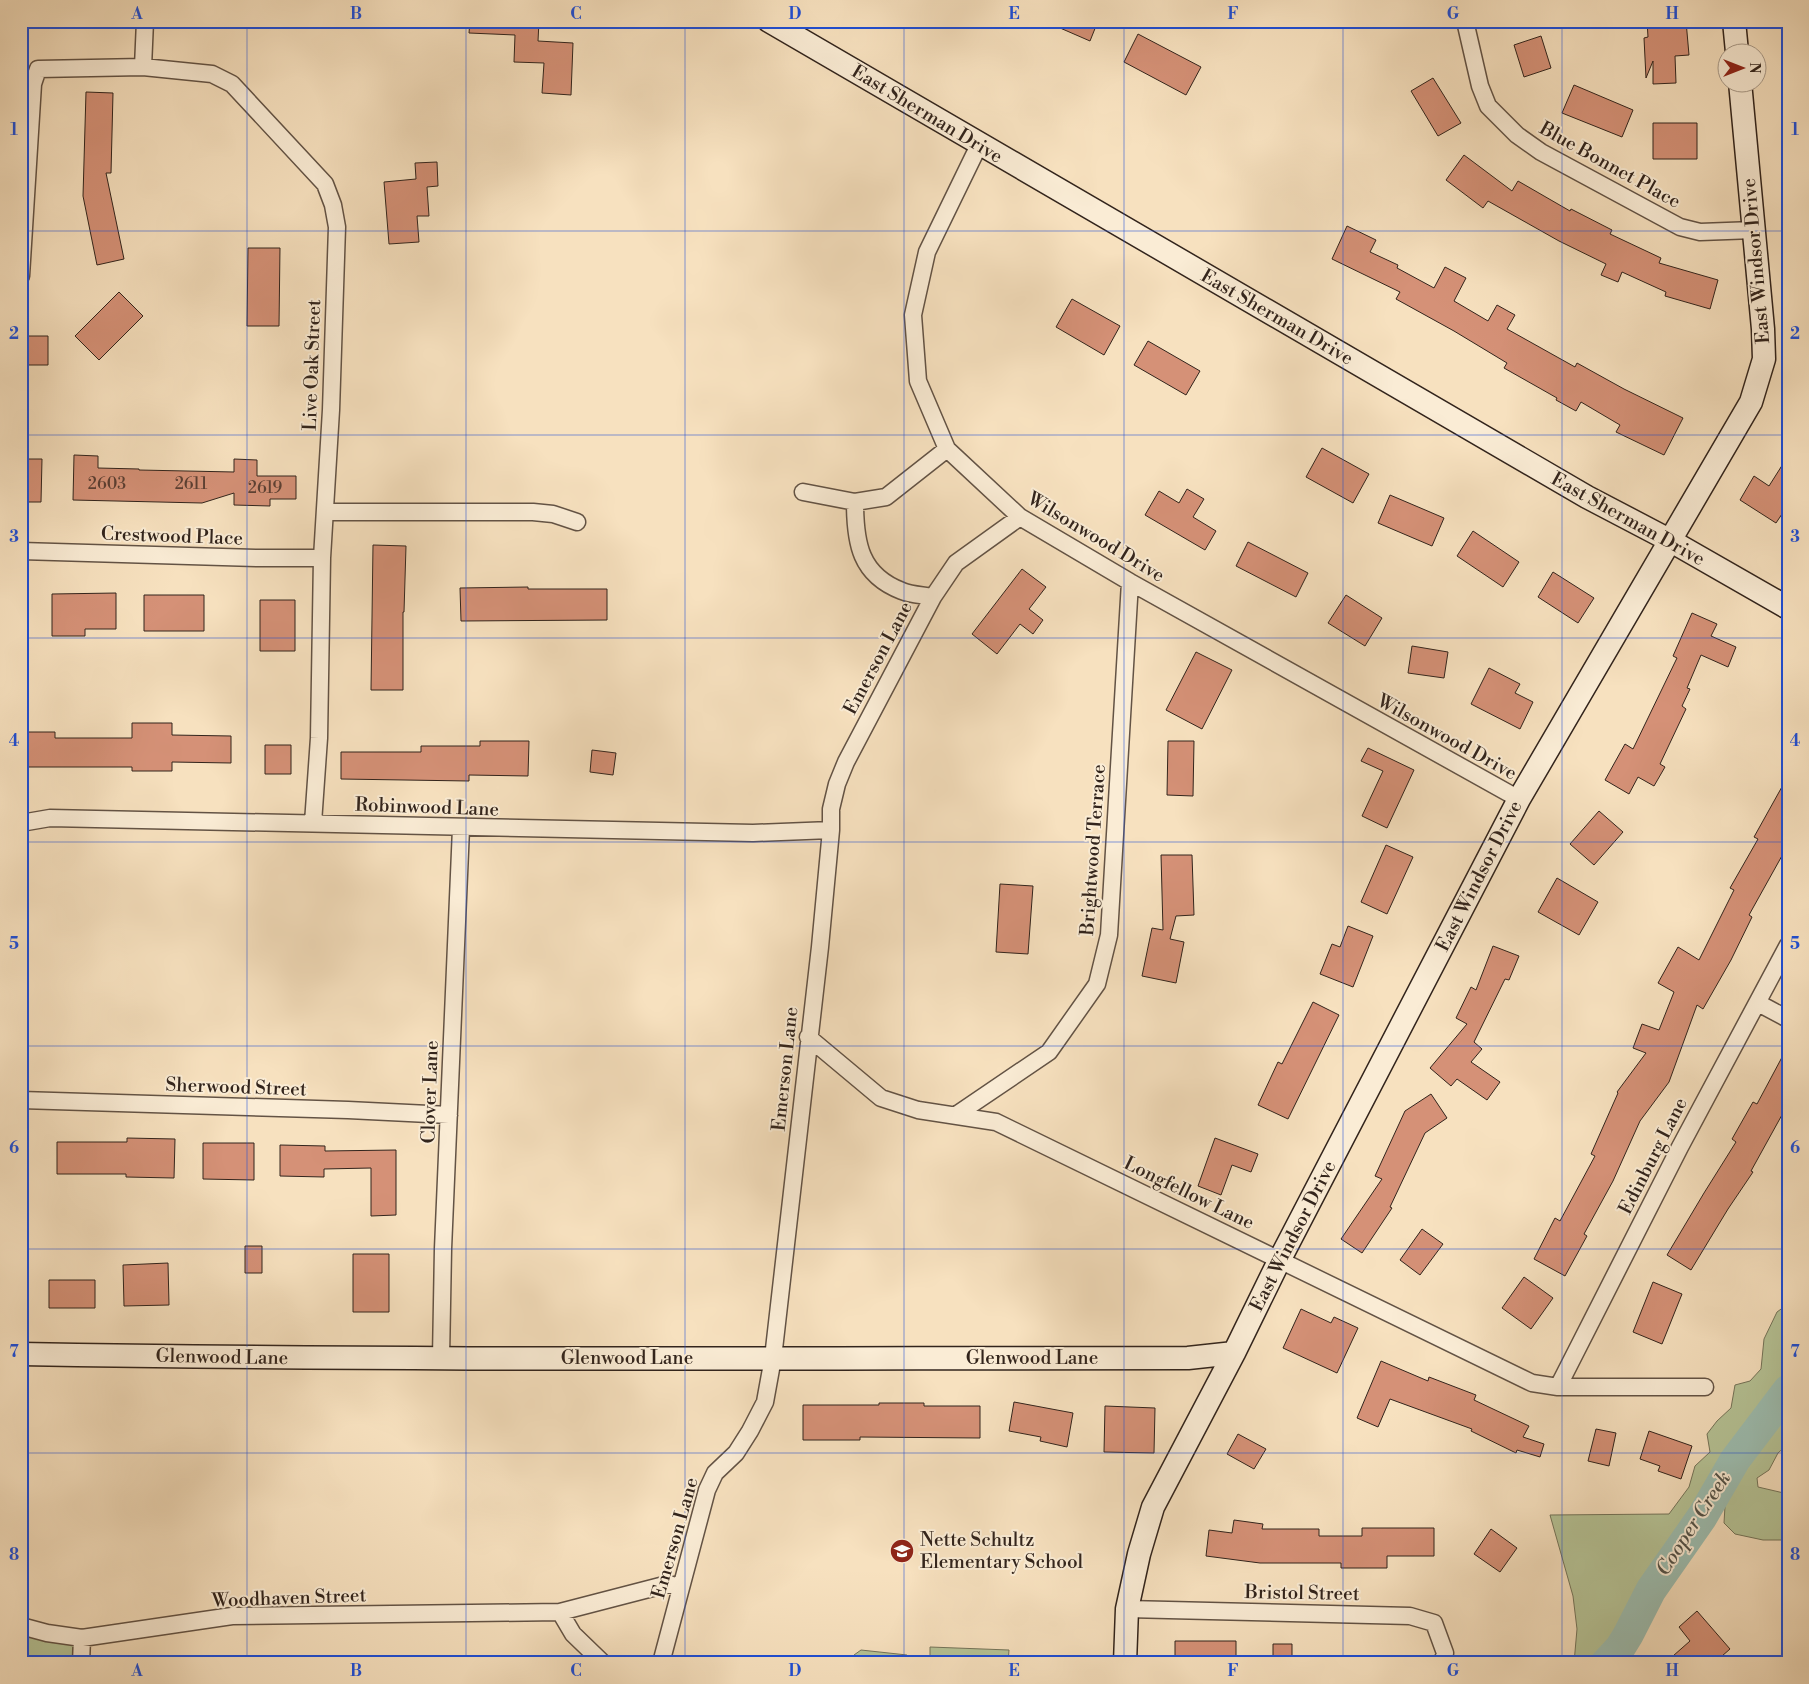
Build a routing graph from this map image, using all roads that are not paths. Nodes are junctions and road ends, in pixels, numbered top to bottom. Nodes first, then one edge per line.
1 (145, 21) edge
2 (769, 21) edge
3 (1465, 21) edge
4 (1734, 21) edge
5 (1736, 42) edge
6 (143, 67) junction
7 (1741, 92) edge
8 (979, 145) junction
9 (1754, 230) junction
10 (21, 276) edge
11 (947, 449) junction
12 (802, 492) dead end
13 (855, 502) junction
14 (325, 512) junction
15 (1020, 517) junction
16 (577, 522) dead end
17 (1671, 541) junction
18 (21, 551) edge
19 (322, 558) junction
20 (1130, 582) junction
21 (933, 597) junction
22 (1788, 608) edge
23 (1519, 799) junction
24 (21, 823) edge
25 (313, 823) junction
26 (461, 828) junction
27 (832, 830) junction
28 (1788, 945) edge
29 (1758, 1003) junction
30 (1788, 1019) edge
31 (808, 1037) junction
32 (21, 1100) edge
33 (450, 1115) junction
34 (956, 1115) junction
35 (1280, 1259) junction
36 (1234, 1353) junction
37 (21, 1354) edge
38 (441, 1358) junction
39 (773, 1358) junction
40 (1705, 1387) dead end
41 (1558, 1388) junction
42 (681, 1587) junction
43 (1127, 1609) junction
44 (560, 1612) junction
45 (21, 1626) edge
46 (82, 1638) junction
47 (81, 1663) edge
48 (603, 1663) edge
49 (661, 1663) edge
50 (1125, 1663) edge
51 (1442, 1663) edge

1 - 6 street
2 - 8 street, East Sherman Drive
3 - 9 street, Blue Bonnet Place
4 - 5 street
6 - 10 street, Live Oak Street
6 - 14 street, Live Oak Street
7 - 9 street, East Windsor Drive
8 - 11 street, Wilsonwood Drive
8 - 17 street, East Sherman Drive
9 - 17 street, East Windsor Drive
11 - 13 street
11 - 15 street, Wilsonwood Drive
12 - 13 street
13 - 21 street
14 - 16 street
14 - 19 street, Live Oak Street
15 - 20 street, Wilsonwood Drive
15 - 21 street, Emerson Lane
17 - 22 street, East Sherman Drive
17 - 23 street, East Windsor Drive
18 - 19 street, Crestwood Place
19 - 25 street, Live Oak Street
20 - 23 street, Wilsonwood Drive
20 - 34 street, Brightwood Terrace
21 - 27 street, Emerson Lane
23 - 35 street, East Windsor Drive
24 - 25 street, Robinwood Lane
25 - 26 street, Robinwood Lane
26 - 27 street, Robinwood Lane
26 - 33 street, Clover Lane
27 - 31 street, Emerson Lane
28 - 29 street, Edinburg Lane
29 - 30 street
29 - 41 street, Edinburg Lane
31 - 34 street, Longfellow Lane
31 - 39 street, Emerson Lane
32 - 33 street, Sherwood Street
33 - 38 street, Clover Lane
34 - 35 street, Longfellow Lane
35 - 36 street, East Windsor Drive
35 - 41 street, Longfellow Lane
36 - 39 street, Glenwood Lane
36 - 43 street, East Windsor Drive
37 - 38 street, Glenwood Lane
38 - 39 street, Glenwood Lane
39 - 42 street, Emerson Lane
40 - 41 street, Longfellow Lane
42 - 44 street, Woodhaven Street
42 - 49 street, Emerson Lane
43 - 50 street, East Windsor Drive
43 - 51 street, Bristol Street
44 - 46 street, Woodhaven Street
44 - 48 street
45 - 46 street, Woodhaven Street
46 - 47 street

